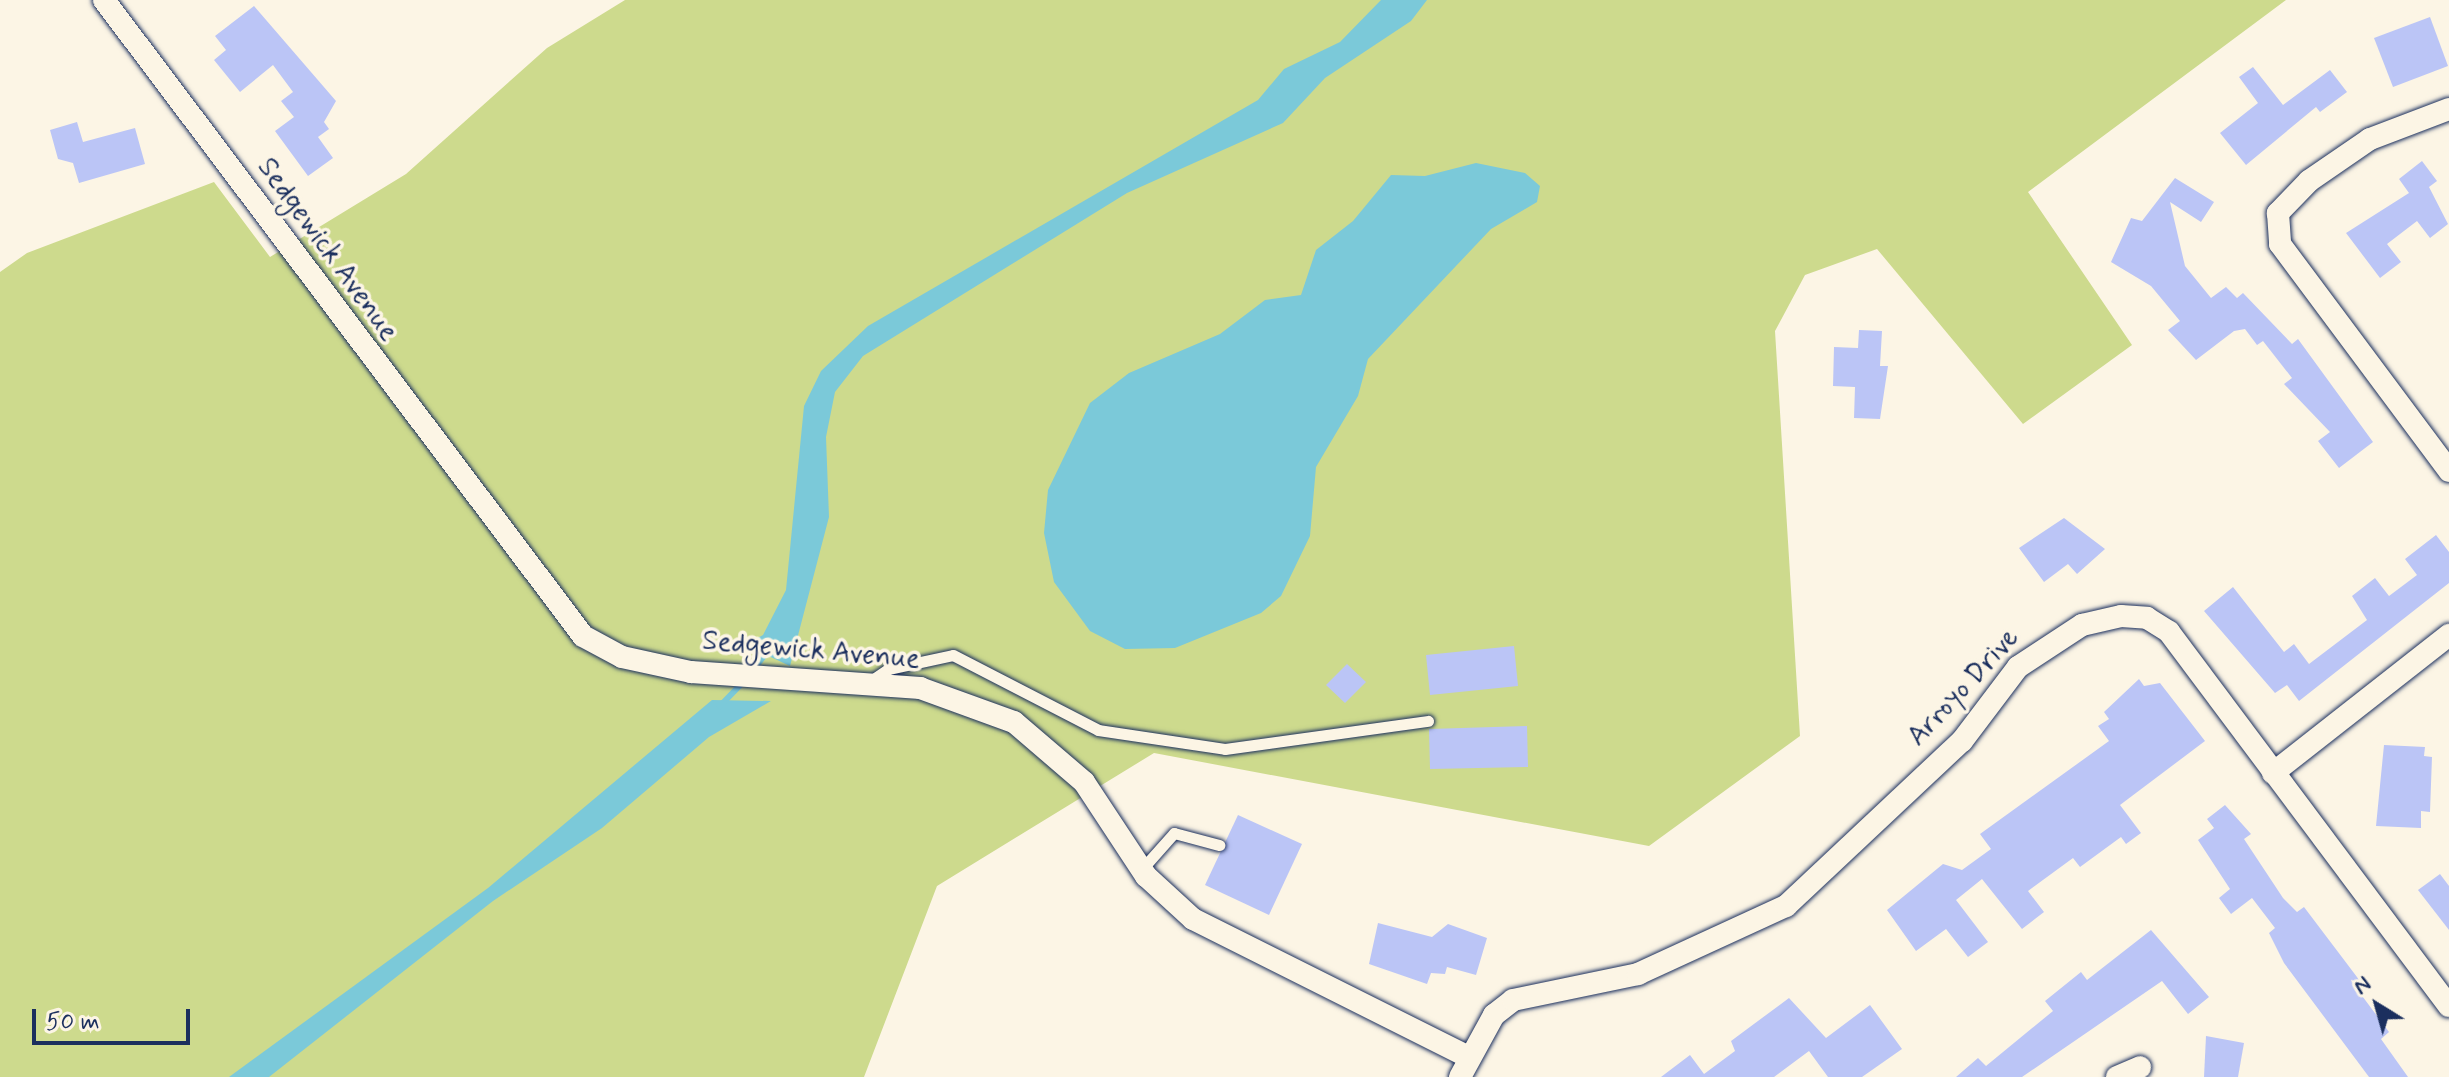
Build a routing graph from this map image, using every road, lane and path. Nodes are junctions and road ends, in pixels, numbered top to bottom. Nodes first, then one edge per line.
1 (104, 0) edge
2 (2449, 109) edge
3 (2449, 471) edge
4 (2449, 635) edge
5 (868, 683) junction
6 (1428, 721) dead end
7 (2273, 773) junction
8 (1219, 845) dead end
9 (1142, 869) junction
10 (2446, 998) edge
11 (1464, 1067) edge
12 (2140, 1067) dead end
13 (2117, 1077) edge

1 - 5 street, Sedgewick Avenue
2 - 3 street
4 - 7 street
5 - 6 lane
5 - 9 street, Sedgewick Avenue
7 - 10 street, Arroyo Drive
7 - 11 street, Arroyo Drive
8 - 9 lane
9 - 11 street, Sedgewick Avenue
12 - 13 street

